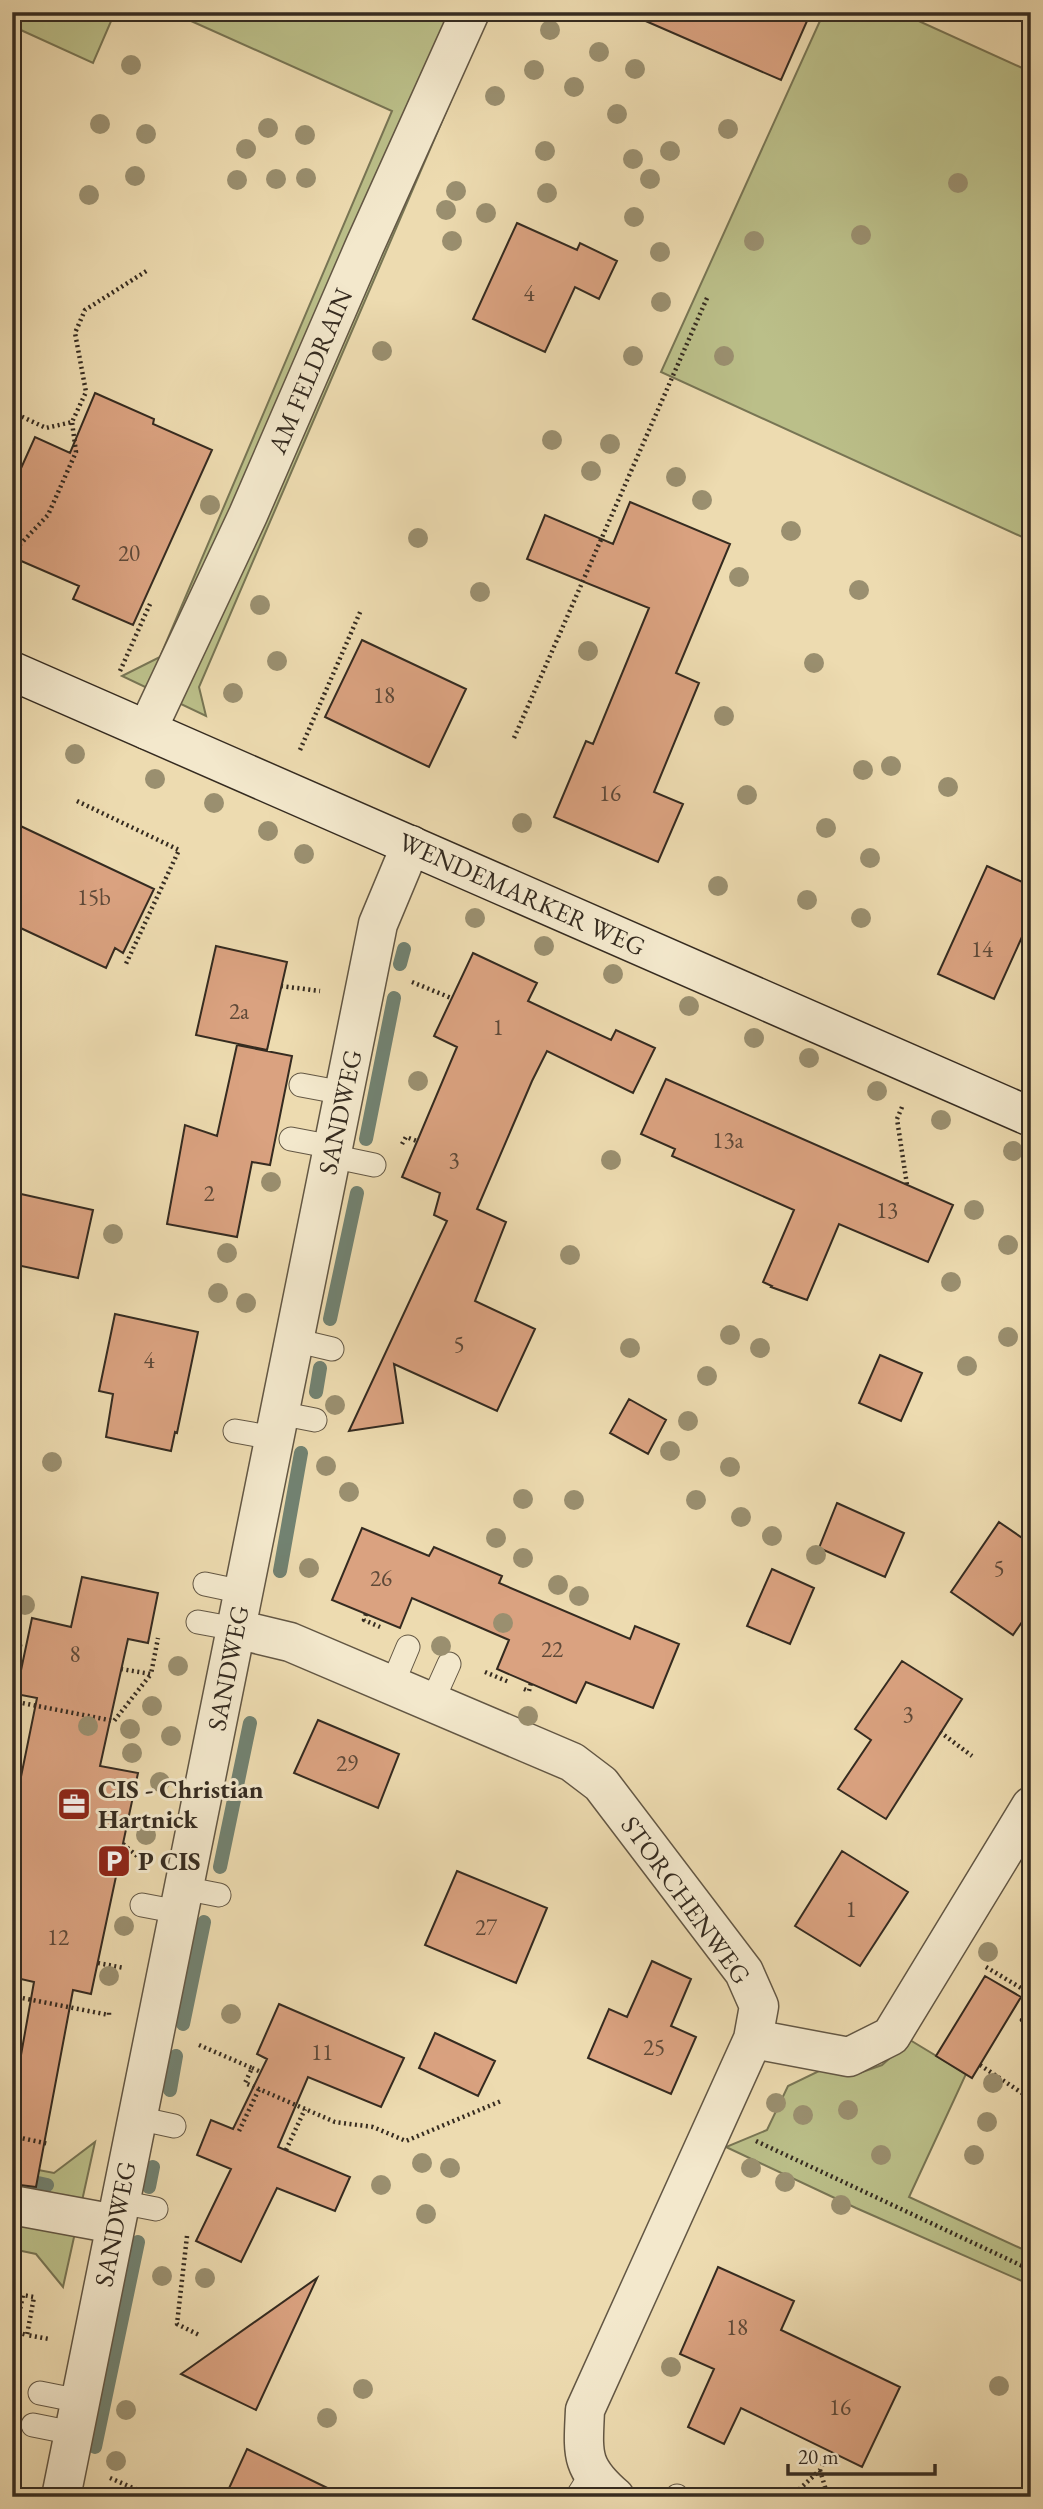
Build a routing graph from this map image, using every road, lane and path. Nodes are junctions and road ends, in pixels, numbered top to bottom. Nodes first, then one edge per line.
1 (470, 12) edge
2 (148, 270) dead end
3 (707, 298) dead end
4 (12, 412) edge
5 (72, 422) junction
6 (12, 553) edge
7 (150, 604) dead end
8 (361, 610) dead end
9 (12, 670) edge
10 (102, 710) junction
11 (147, 730) junction
12 (514, 738) dead end
13 (283, 789) junction
14 (77, 801) dead end
15 (411, 845) junction
16 (125, 966) dead end
17 (918, 1068) junction
18 (302, 1085) dead end
19 (344, 1093) junction
20 (1031, 1117) edge
21 (406, 1137) dead end
22 (291, 1139) dead end
23 (417, 1141) dead end
24 (332, 1152) junction
25 (374, 1165) dead end
26 (907, 1185) dead end
27 (294, 1340) junction
28 (332, 1349) dead end
29 (289, 1424) junction
30 (235, 1431) dead end
31 (205, 1584) dead end
32 (243, 1592) junction
33 (198, 1622) dead end
34 (236, 1629) junction
35 (158, 1638) dead end
36 (21, 1641) dead end
37 (408, 1647) dead end
38 (449, 1664) dead end
39 (121, 1669) dead end
40 (483, 1671) dead end
41 (151, 1674) junction
42 (531, 1683) dead end
43 (12, 1684) edge
44 (392, 1685) junction
45 (12, 1701) edge
46 (432, 1702) junction
47 (940, 1732) dead end
48 (972, 1756) dead end
49 (1031, 1806) edge
50 (123, 1844) dead end
51 (150, 1867) dead end
52 (119, 1967) dead end
53 (980, 1972) dead end
54 (117, 1979) dead end
55 (1031, 1994) edge
56 (12, 1996) edge
57 (111, 2003) dead end
58 (1031, 2005) edge
59 (1031, 2025) edge
60 (155, 2031) junction
61 (743, 2034) junction
62 (980, 2065) dead end
63 (251, 2068) junction
64 (261, 2072) dead end
65 (259, 2089) junction
66 (1031, 2099) edge
67 (501, 2101) dead end
68 (305, 2109) junction
69 (137, 2119) junction
70 (715, 2122) junction
71 (174, 2126) dead end
72 (239, 2131) dead end
73 (12, 2136) edge
74 (49, 2144) dead end
75 (286, 2150) dead end
76 (12, 2205) edge
77 (156, 2209) dead end
78 (118, 2213) junction
79 (187, 2236) dead end
80 (1031, 2270) edge
81 (23, 2295) dead end
82 (12, 2324) edge
83 (12, 2332) edge
84 (27, 2334) dead end
85 (201, 2336) dead end
86 (40, 2393) dead end
87 (77, 2417) junction
88 (33, 2425) dead end
89 (829, 2451) dead end
90 (820, 2470) junction
91 (602, 2492) edge
92 (61, 2497) edge
93 (792, 2497) edge
94 (828, 2497) edge

1 - 11 street, AM FELDRAIN
2 - 5 path
3 - 12 path
4 - 5 path
5 - 6 path
7 - 10 path
8 - 13 path
9 - 10 street, WENDEMARKER WEG
10 - 11 street, WENDEMARKER WEG
11 - 13 street, WENDEMARKER WEG
13 - 15 street, WENDEMARKER WEG
14 - 16 path
15 - 17 street, WENDEMARKER WEG
15 - 19 street, SANDWEG
17 - 20 street, WENDEMARKER WEG
17 - 26 path
18 - 19 lane
19 - 24 street, SANDWEG
21 - 23 path
22 - 24 lane
24 - 25 lane
24 - 27 street, SANDWEG
27 - 28 lane
27 - 29 street, SANDWEG
29 - 30 lane
29 - 32 street, SANDWEG
31 - 32 lane
32 - 34 street, SANDWEG
33 - 34 lane
34 - 44 street, STORCHENWEG
34 - 60 street, SANDWEG
35 - 41 path
36 - 43 path
37 - 44 lane
38 - 46 lane
39 - 41 path
40 - 42 path
41 - 45 path
44 - 46 street, STORCHENWEG
46 - 61 street, STORCHENWEG
47 - 48 path
49 - 61 street
50 - 51 path
52 - 54 path
53 - 55 path
56 - 57 path
58 - 59 path
60 - 63 path
60 - 69 street, SANDWEG
61 - 70 street, STORCHENWEG
62 - 66 path
63 - 64 path
63 - 65 path
65 - 68 path
65 - 72 path
67 - 68 path
68 - 75 path
69 - 71 lane
69 - 78 street, SANDWEG
70 - 80 path
70 - 91 street, STORCHENWEG
73 - 74 path
76 - 78 street
77 - 78 lane
78 - 87 street, SANDWEG
79 - 85 path
81 - 82 path
83 - 84 path
86 - 87 lane
87 - 88 lane
87 - 92 street, SANDWEG
89 - 90 path
90 - 93 path
90 - 94 path

